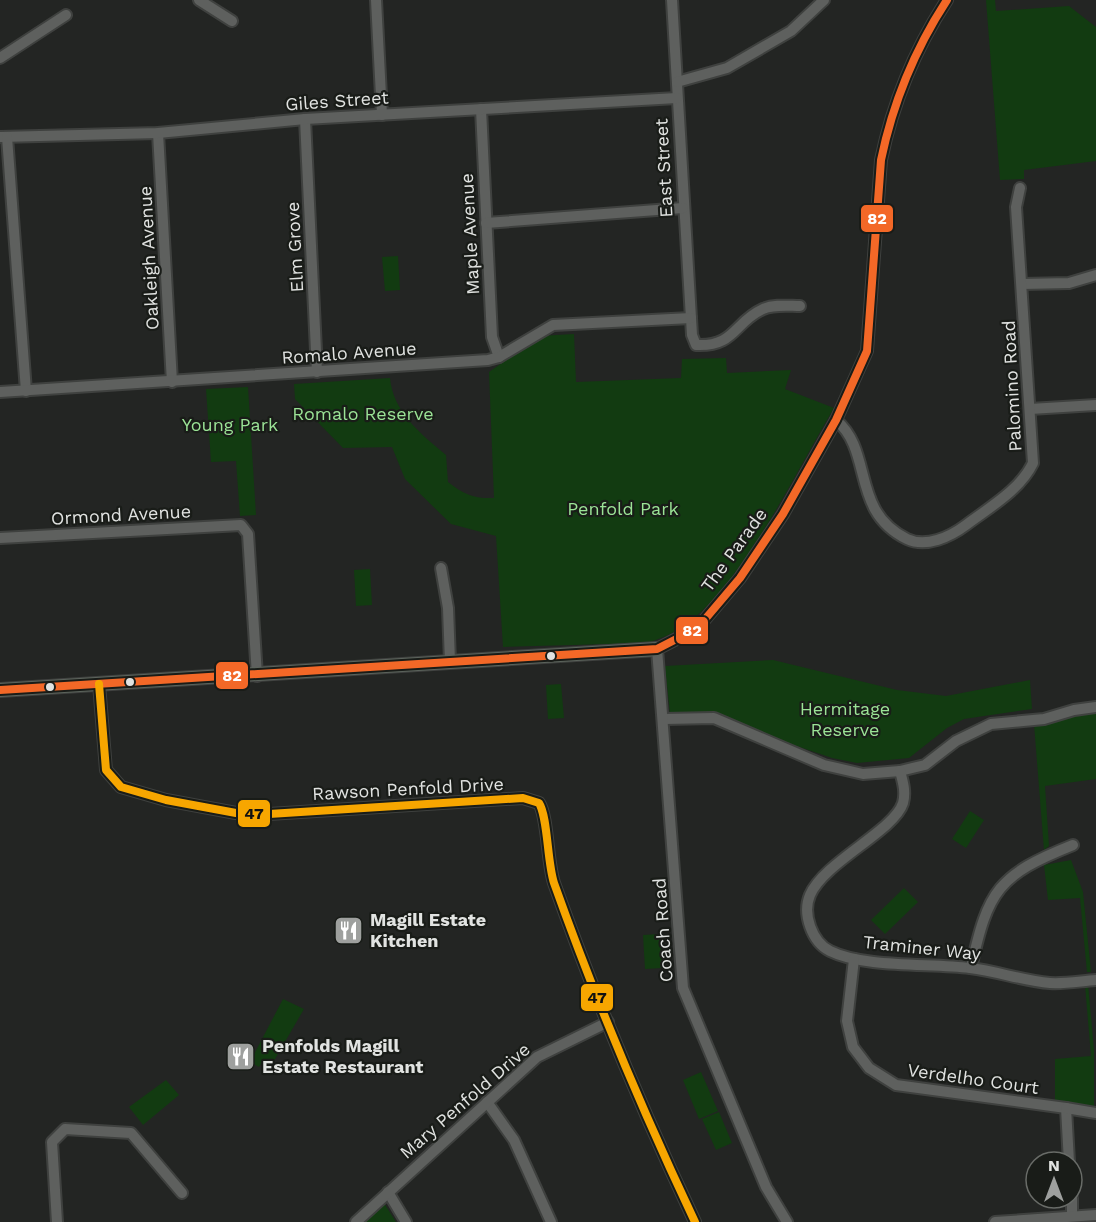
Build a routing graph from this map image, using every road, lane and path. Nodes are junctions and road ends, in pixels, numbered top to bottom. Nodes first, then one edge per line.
1 (199, 0) edge
2 (376, 0) edge
3 (672, 0) edge
4 (824, 0) edge
5 (947, 0) edge
6 (66, 15) dead end
7 (232, 21) dead end
8 (0, 58) edge
9 (676, 81) junction
10 (676, 98) junction
11 (481, 109) junction
12 (382, 115) junction
13 (305, 119) junction
14 (158, 133) junction
15 (4, 137) edge
16 (1020, 188) dead end
17 (683, 208) junction
18 (486, 223) junction
19 (1096, 275) edge
20 (1022, 284) junction
21 (800, 306) dead end
22 (691, 318) junction
23 (499, 357) junction
24 (317, 372) junction
25 (172, 382) junction
26 (26, 391) junction
27 (0, 393) edge
28 (1096, 405) edge
29 (1030, 409) junction
30 (837, 420) junction
31 (0, 538) edge
32 (441, 568) dead end
33 (657, 649) junction
34 (450, 662) junction
35 (257, 676) junction
36 (99, 684) junction
37 (0, 690) edge
38 (1096, 707) edge
39 (664, 719) junction
40 (900, 771) junction
41 (1073, 845) dead end
42 (854, 959) junction
43 (971, 968) junction
44 (1096, 980) edge
45 (608, 1022) junction
46 (487, 1102) junction
47 (1066, 1108) junction
48 (1096, 1113) edge
49 (1069, 1150) edge
50 (182, 1192) dead end
51 (388, 1192) junction
52 (1072, 1210) edge
53 (1072, 1215) junction
54 (1096, 1215) edge
55 (57, 1222) edge
56 (356, 1222) edge
57 (406, 1222) edge
58 (551, 1222) edge
59 (695, 1222) edge
60 (787, 1222) edge
61 (995, 1222) edge

1 - 7 street
2 - 12 street
3 - 9 street, East Street
4 - 9 street
5 - 30 street, The Parade
6 - 8 street
9 - 10 street, East Street
10 - 11 street, Giles Street
10 - 17 street, East Street
11 - 12 street, Giles Street
11 - 18 street, Maple Avenue
12 - 13 street, Giles Street
13 - 14 street, Giles Street
13 - 24 street, Elm Grove
14 - 15 street, Giles Street
14 - 25 street, Oakleigh Avenue
15 - 26 street
16 - 20 street, Palomino Road
17 - 18 street
17 - 22 street, East Street
18 - 23 street, Maple Avenue
19 - 20 street
20 - 29 street, Palomino Road
21 - 22 street, East Street
22 - 23 street, Romalo Avenue
23 - 24 street, Romalo Avenue
24 - 25 street, Romalo Avenue
25 - 26 street, Romalo Avenue
26 - 27 street, Romalo Avenue
28 - 29 street
29 - 30 street, Palomino Road
30 - 33 street, The Parade
31 - 35 street, Ormond Avenue
32 - 34 street
33 - 34 main road, The Parade
33 - 39 street, Coach Road
34 - 35 main road, The Parade
35 - 36 main road, The Parade
36 - 37 main road, The Parade
36 - 45 street, Rawson Penfold Drive
38 - 40 street
39 - 40 street
39 - 60 street, Coach Road
40 - 42 street, Traminer Way
41 - 43 street
42 - 43 street, Traminer Way
42 - 47 street, Verdelho Court
43 - 44 street, Traminer Way
45 - 46 street, Mary Penfold Drive
45 - 59 street, Rawson Penfold Drive
46 - 51 street, Mary Penfold Drive
46 - 58 street
47 - 48 street, Verdelho Court
47 - 49 street
50 - 55 street
51 - 56 street, Mary Penfold Drive
51 - 57 street
52 - 53 street
53 - 54 street
53 - 61 street

